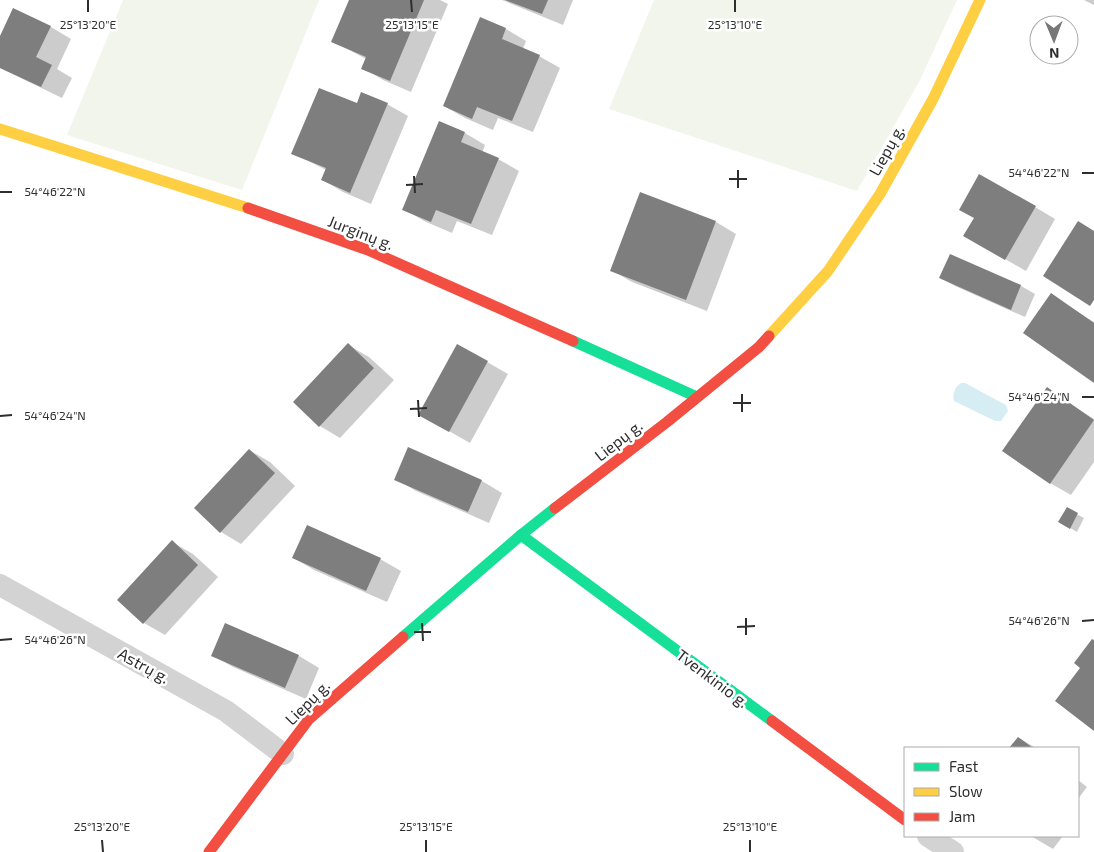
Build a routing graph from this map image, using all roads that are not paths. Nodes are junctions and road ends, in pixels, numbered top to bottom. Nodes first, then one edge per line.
1 (980, 0) edge
2 (0, 128) edge
3 (697, 397) junction
4 (521, 535) junction
5 (0, 585) edge
6 (283, 754) junction
7 (904, 819) edge
8 (930, 837) edge
9 (208, 852) edge
10 (953, 852) edge

1 - 3 street, Liepų g.
2 - 3 street, Jurginų g.
3 - 4 street, Liepų g.
4 - 6 street, Liepų g.
4 - 7 street, Tvenkinio g.
5 - 6 street, Astrų g.
6 - 9 street, Liepų g.
8 - 10 street

